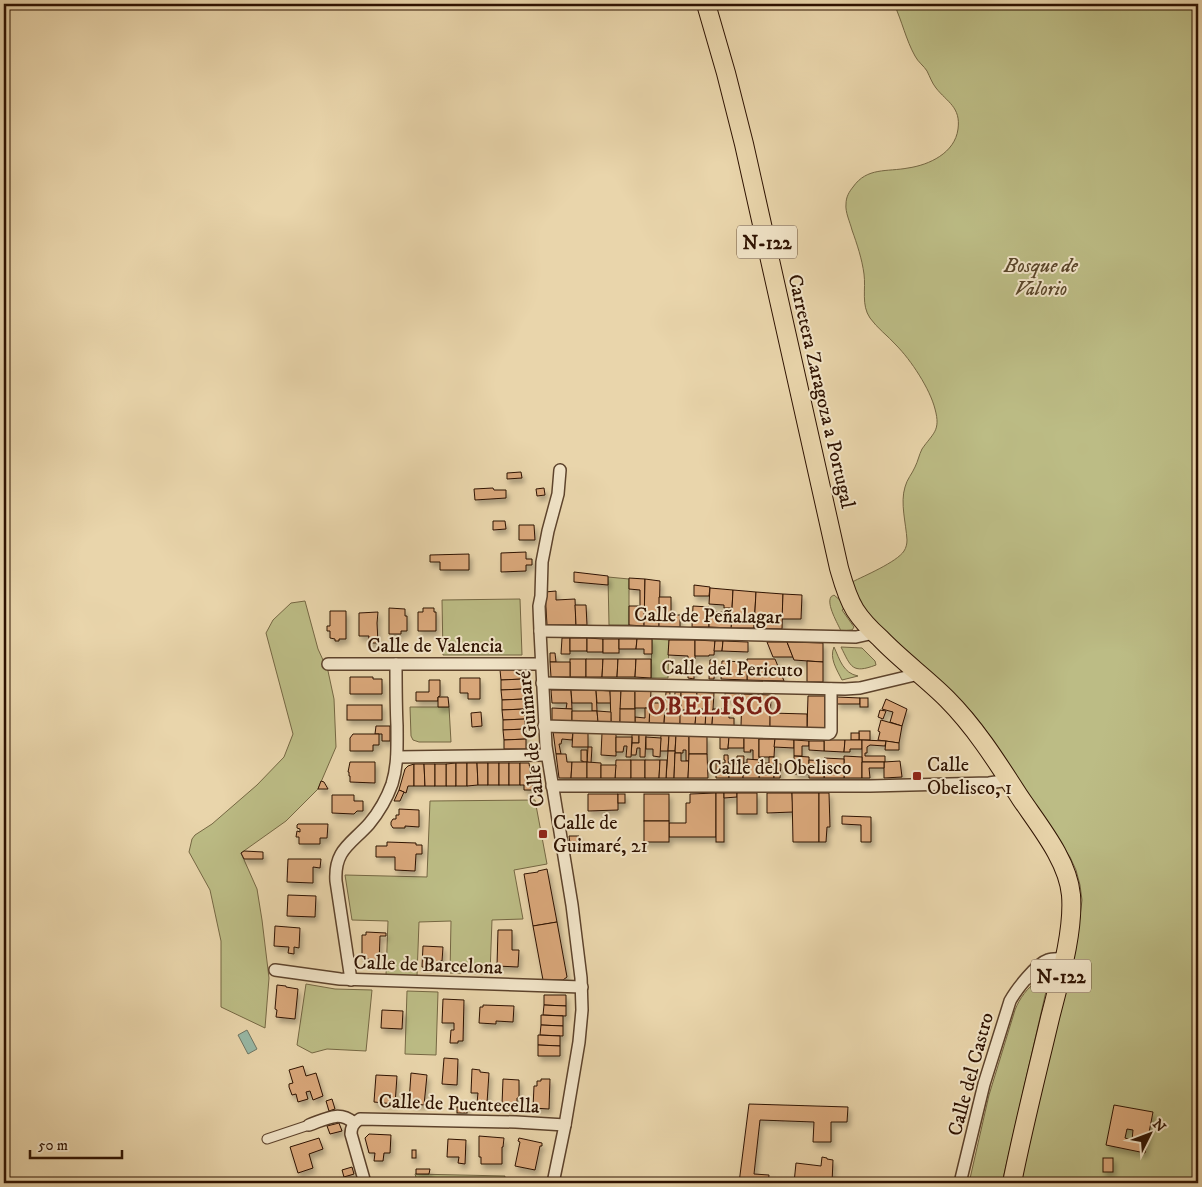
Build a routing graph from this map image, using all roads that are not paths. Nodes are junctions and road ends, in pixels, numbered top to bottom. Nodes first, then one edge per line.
1 (706, 4) edge
2 (560, 470) dead end
3 (540, 632) junction
4 (874, 633) junction
5 (328, 664) dead end
6 (396, 664) junction
7 (541, 664) junction
8 (918, 674) junction
9 (542, 683) junction
10 (831, 689) junction
11 (544, 726) junction
12 (547, 755) junction
13 (397, 757) junction
14 (1009, 780) junction
15 (552, 786) junction
16 (1062, 968) junction
17 (275, 970) dead end
18 (1027, 979) junction
19 (351, 980) junction
20 (582, 987) junction
21 (354, 1123) junction
22 (565, 1124) junction
23 (309, 1125) joint
24 (267, 1139) dead end
25 (365, 1183) edge
26 (553, 1183) edge
27 (960, 1183) edge
28 (1012, 1183) edge

1 - 4 highway, Carretera Zaragoza a Portugal / N-122
2 - 3 street, Calle de Guimaré
3 - 4 street, Calle de Peñalagar
3 - 7 street, Calle de Guimaré
4 - 8 highway, N-122
5 - 6 street, Calle de Valencia
6 - 7 street, Calle de Valencia
6 - 13 street
7 - 9 street, Calle de Guimaré
8 - 10 street, Calle del Pericuto
8 - 14 highway, N-122
9 - 10 street, Calle del Pericuto
9 - 11 street, Calle de Guimaré
10 - 11 street
11 - 12 street, Calle de Guimaré
12 - 13 street
12 - 15 street, Calle de Guimaré
13 - 19 street
14 - 15 street, Calle del Obelisco
14 - 16 highway, N-122
15 - 20 street, Calle de Guimaré
16 - 18 street
16 - 18 street, Calle del Castro
16 - 28 highway, N-122
17 - 19 street, Calle de Barcelona
18 - 27 street, Calle del Castro
19 - 20 street, Calle de Barcelona
20 - 22 street, Calle de Guimaré
21 - 22 street, Calle de Puentecella
21 - 23 street, Calle de Puentecella
21 - 25 street, Calle de Puentecella
22 - 26 street, Calle de Guimaré
23 - 24 street, Calle de Puentecella

